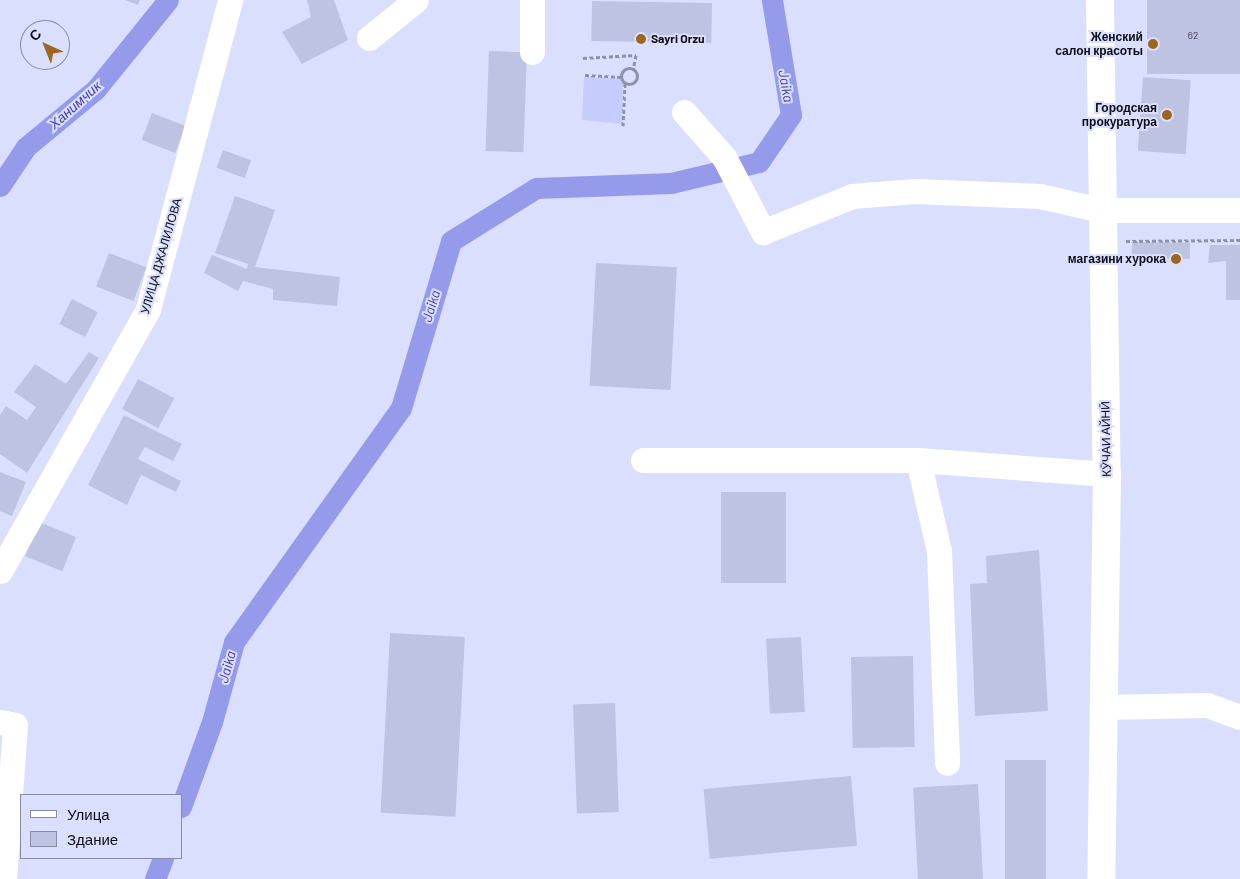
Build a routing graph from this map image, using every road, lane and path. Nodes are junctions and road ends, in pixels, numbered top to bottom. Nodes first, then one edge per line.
1 (230, 0) edge
2 (416, 0) edge
3 (532, 0) edge
4 (1100, 0) edge
5 (369, 38) dead end
6 (532, 52) dead end
7 (583, 58) dead end
8 (633, 70) junction
9 (585, 75) dead end
10 (621, 77) junction
11 (625, 83) junction
12 (684, 112) dead end
13 (623, 126) dead end
14 (1101, 210) junction
15 (1240, 210) edge
16 (1240, 240) edge
17 (1123, 241) dead end
18 (643, 460) dead end
19 (918, 460) junction
20 (1107, 474) junction
21 (0, 571) edge
22 (1103, 707) junction
23 (1240, 717) edge
24 (0, 722) edge
25 (947, 763) dead end
26 (3, 866) edge
27 (1100, 879) edge

1 - 21 street, УЛИЦА ДЖАЛИЛОВА
2 - 5 street
3 - 6 street
4 - 14 main road, КӮЧАИ АЙНӢ
7 - 8 path
8 - 10 path
8 - 11 path
9 - 10 path
10 - 11 path
11 - 13 path
12 - 14 street
14 - 15 street
14 - 20 main road, КӮЧАИ АЙНӢ
16 - 17 path
18 - 19 street
19 - 20 street
19 - 25 street
20 - 22 main road, КӮЧАИ АЙНӢ
22 - 23 street
22 - 27 main road, КӮЧАИ АЙНӢ
24 - 26 street

